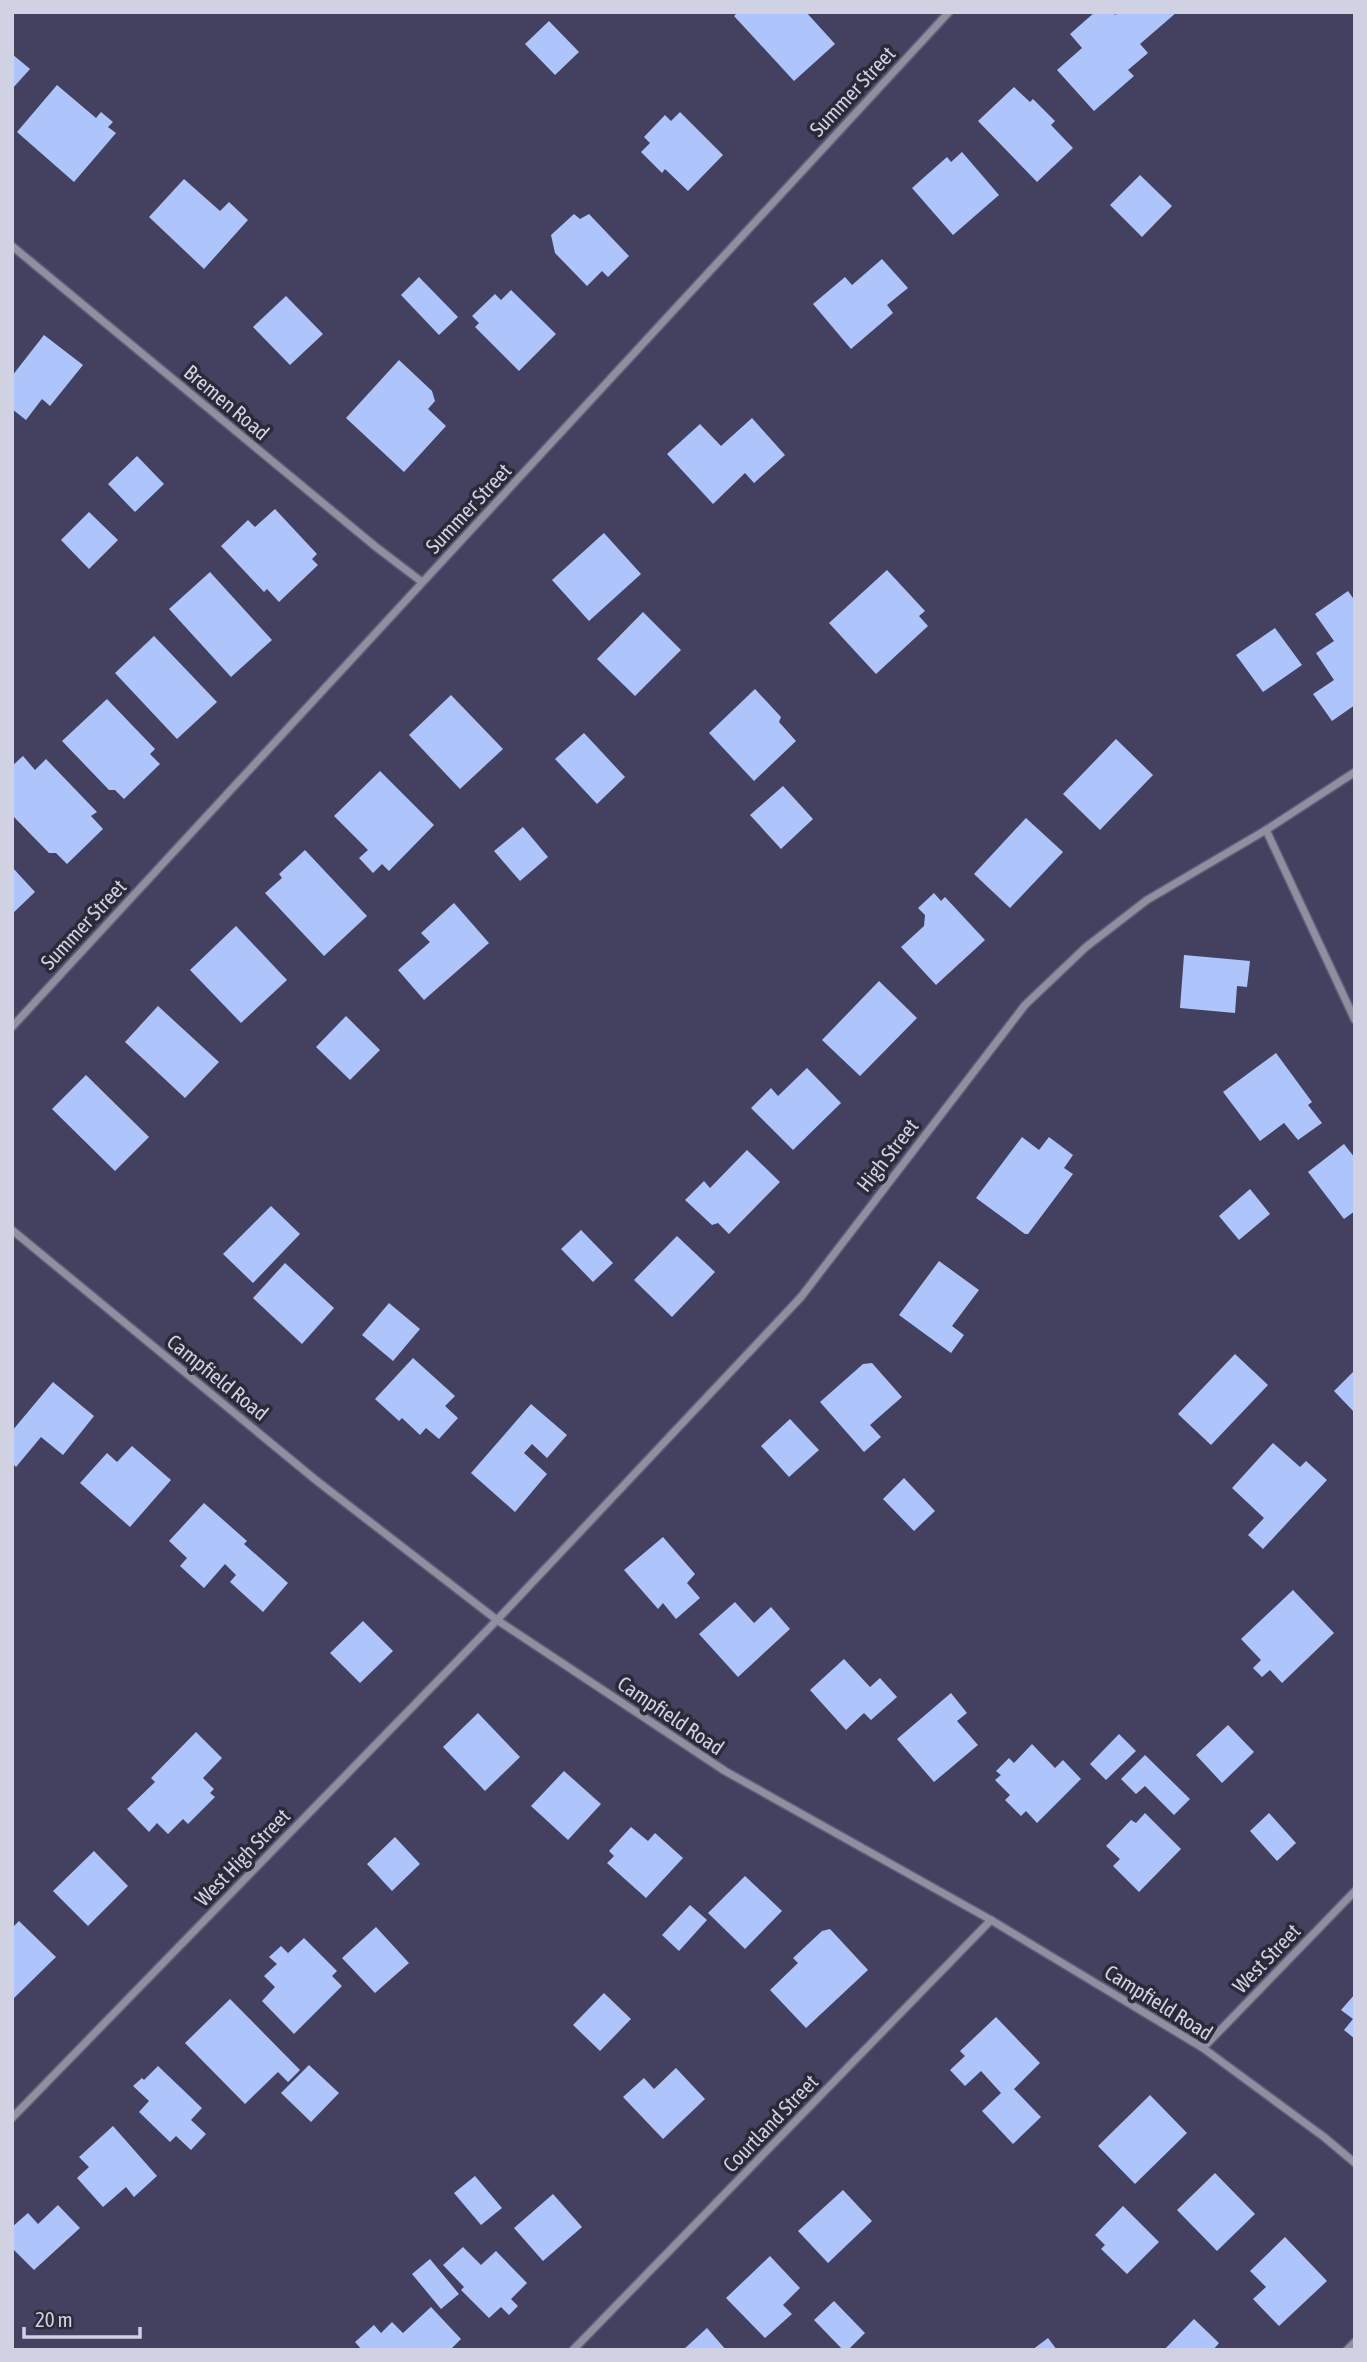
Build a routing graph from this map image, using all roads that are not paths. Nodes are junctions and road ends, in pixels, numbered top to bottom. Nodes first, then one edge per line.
1 (948, 12) edge
2 (12, 246) edge
3 (422, 582) junction
4 (1355, 772) edge
5 (1266, 830) junction
6 (1355, 1020) edge
7 (12, 1027) edge
8 (12, 1230) edge
9 (497, 1619) junction
10 (1355, 1891) edge
11 (991, 1920) junction
12 (1203, 2048) junction
13 (12, 2118) edge
14 (1355, 2163) edge
15 (1355, 2342) edge
16 (573, 2350) edge
17 (1347, 2350) edge

1 - 3 street, Summer Street
2 - 3 street, Bremen Road
3 - 7 street, Summer Street
4 - 5 street, High Street
5 - 6 street
5 - 9 street, High Street
8 - 9 street, Campfield Road
9 - 11 street, Campfield Road
9 - 13 street, West High Street
10 - 12 street, West Street
11 - 12 street, Campfield Road
11 - 16 street, Courtland Street
12 - 14 street, Campfield Road
15 - 17 street

